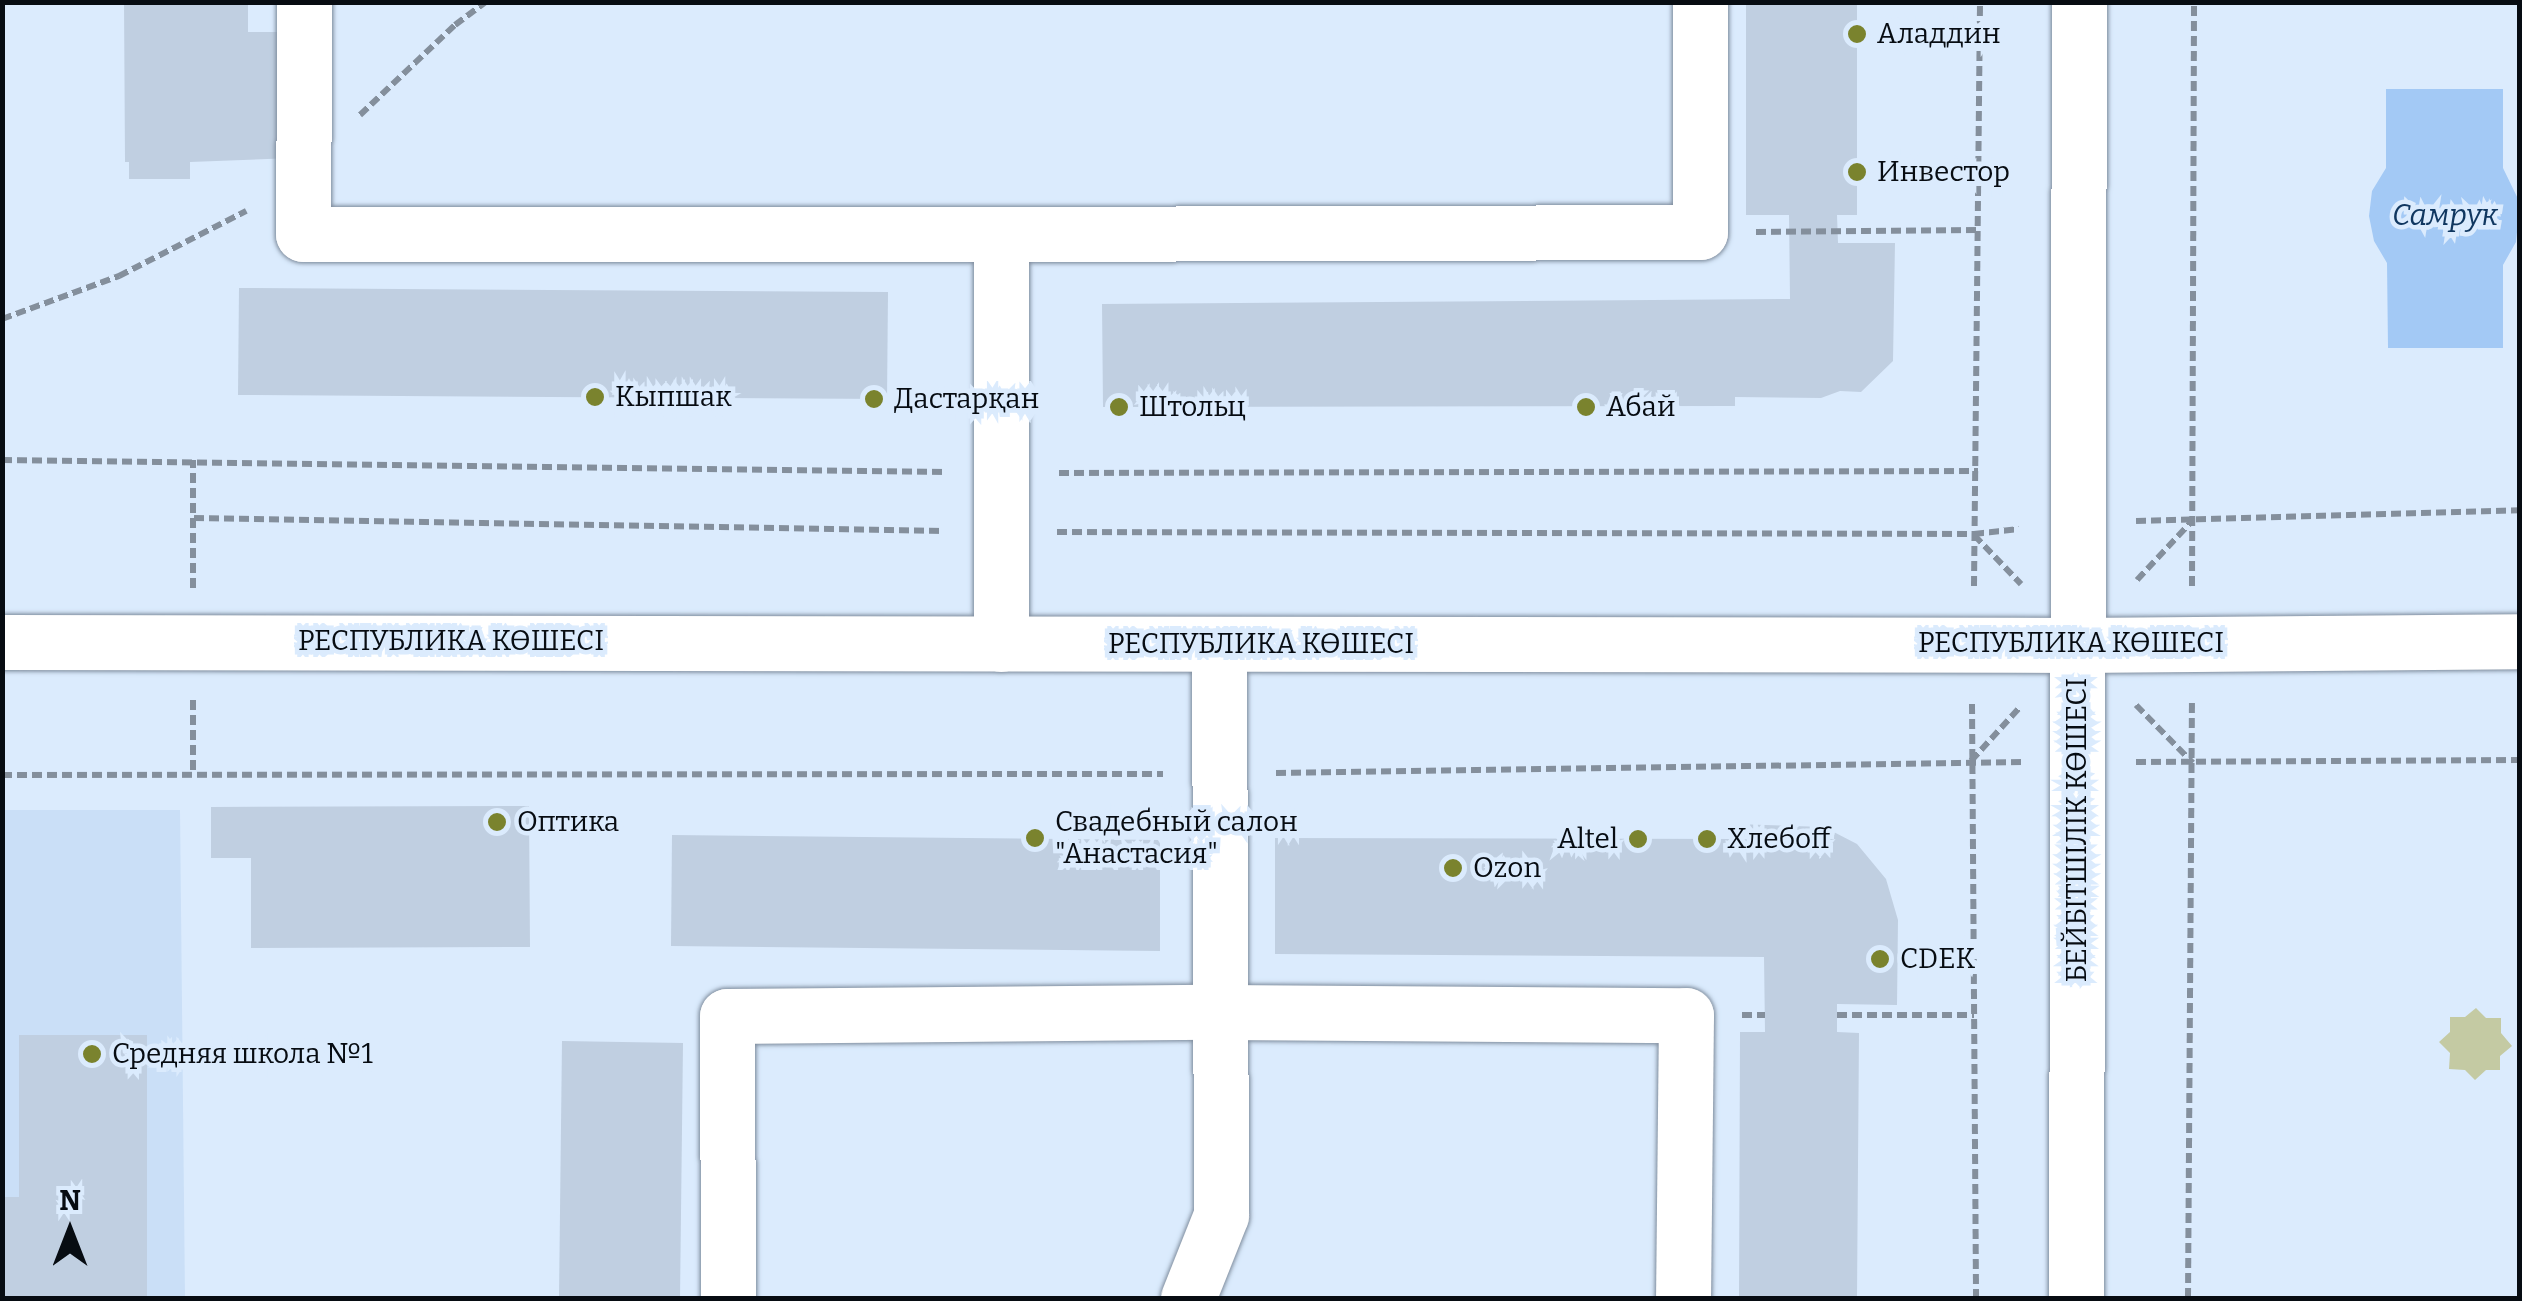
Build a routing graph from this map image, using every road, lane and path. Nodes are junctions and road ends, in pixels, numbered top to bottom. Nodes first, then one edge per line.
1 (304, 2) edge
2 (1700, 2) edge
3 (2080, 2) edge
4 (2194, 2) edge
5 (1978, 230) dead end
6 (1790, 231) dead end
7 (1001, 234) junction
8 (2520, 510) edge
9 (194, 518) dead end
10 (2192, 520) junction
11 (2123, 522) dead end
12 (1000, 532) junction
13 (1974, 534) dead end
14 (2192, 590) dead end
15 (2520, 641) edge
16 (2, 642) edge
17 (1001, 644) junction
18 (1218, 644) junction
19 (2077, 645) junction
20 (2192, 702) dead end
21 (2520, 760) edge
22 (2076, 762) junction
23 (2193, 763) junction
24 (1217, 774) junction
25 (2, 775) edge
26 (1221, 1012) junction
27 (1837, 1015) dead end
28 (1974, 1015) dead end
29 (728, 1298) edge
30 (1188, 1298) edge
31 (1683, 1298) edge
32 (2076, 1298) edge
33 (2188, 1298) edge

1 - 7 street
2 - 7 street
3 - 19 street, БЕЙБІТШІЛІК КӨШЕСІ
4 - 10 path
5 - 6 path
7 - 12 street
8 - 10 path
9 - 12 path
10 - 11 path
10 - 14 path
12 - 13 path
12 - 17 street
15 - 19 street, РЕСПУБЛИКА КӨШЕСІ
16 - 17 street, РЕСПУБЛИКА КӨШЕСІ
17 - 18 street, РЕСПУБЛИКА КӨШЕСІ
18 - 19 street, РЕСПУБЛИКА КӨШЕСІ
18 - 24 street
19 - 22 street, БЕЙБІТШІЛІК КӨШЕСІ
20 - 23 path
21 - 23 path
22 - 23 path
22 - 24 path
22 - 32 street, БЕЙБІТШІЛІК КӨШЕСІ
23 - 33 path
24 - 25 path
24 - 26 street
26 - 29 street
26 - 30 street
26 - 31 street
27 - 28 path

